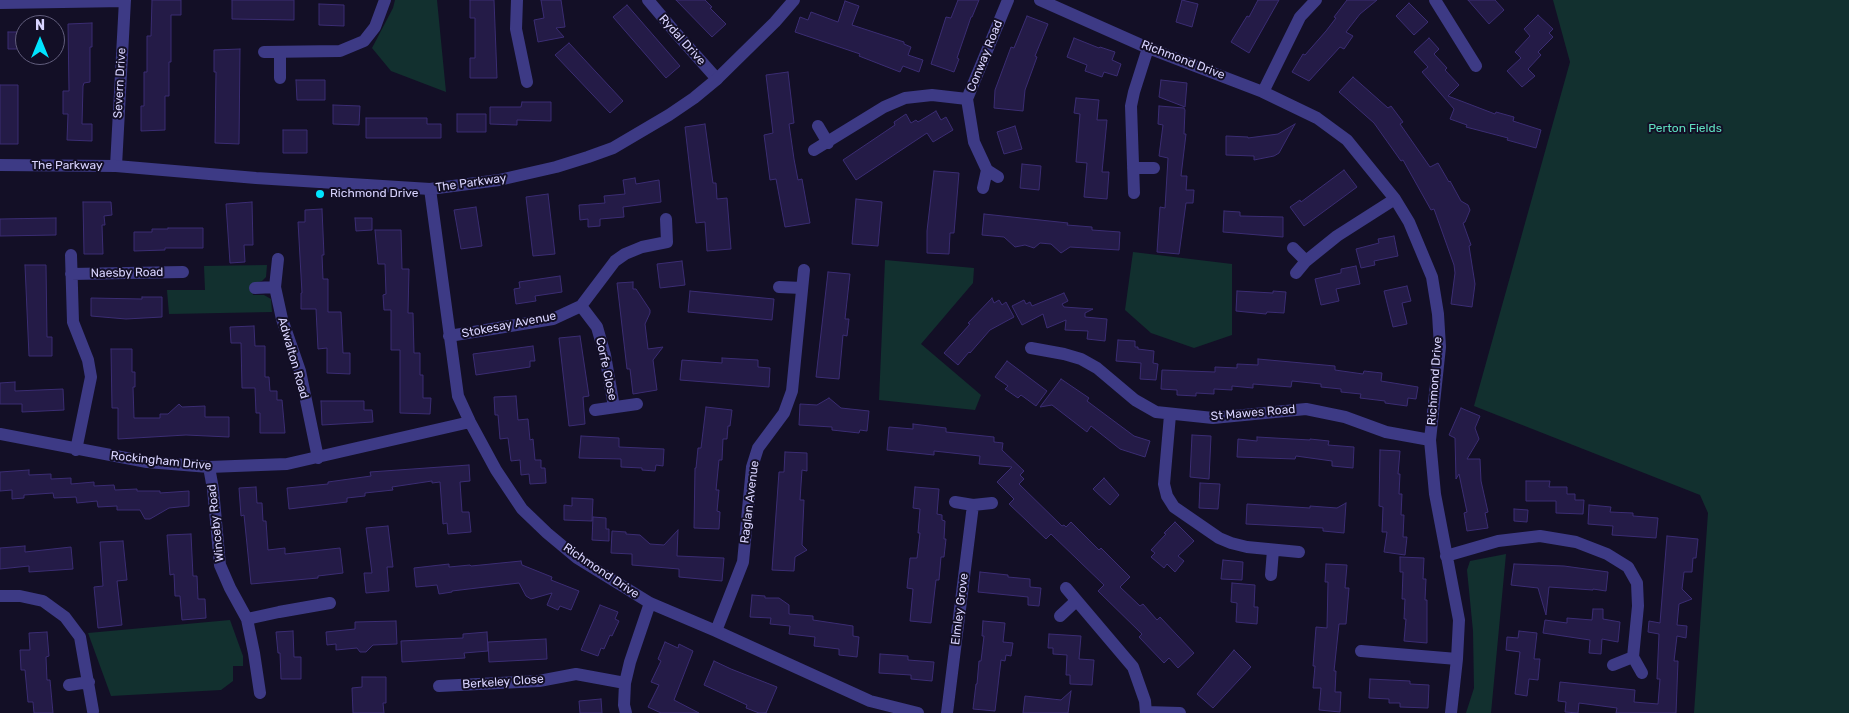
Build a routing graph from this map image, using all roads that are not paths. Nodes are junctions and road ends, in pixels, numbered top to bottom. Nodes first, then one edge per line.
1 (386, 0) edge
2 (517, 0) edge
3 (648, 0) edge
4 (794, 0) edge
5 (1008, 0) edge
6 (1040, 0) edge
7 (1316, 0) edge
8 (1435, 0) edge
9 (125, 1) edge
10 (0, 3) edge
11 (1148, 48) junction
12 (264, 52) dead end
13 (280, 52) junction
14 (1476, 66) dead end
15 (280, 78) dead end
16 (718, 79) junction
17 (527, 82) dead end
18 (1263, 92) junction
19 (967, 99) junction
20 (818, 126) dead end
21 (828, 142) junction
22 (814, 150) dead end
23 (0, 166) edge
24 (116, 166) junction
25 (1133, 168) junction
26 (1154, 168) dead end
27 (986, 170) junction
28 (998, 177) dead end
29 (983, 188) dead end
30 (430, 189) junction
31 (1134, 192) dead end
32 (1395, 199) junction
33 (666, 219) dead end
34 (1293, 248) dead end
35 (71, 256) dead end
36 (278, 259) dead end
37 (1306, 261) junction
38 (804, 270) dead end
39 (183, 272) dead end
40 (71, 274) junction
41 (1296, 274) dead end
42 (275, 287) junction
43 (779, 287) dead end
44 (255, 288) dead end
45 (802, 288) junction
46 (582, 306) junction
47 (449, 336) junction
48 (1031, 348) dead end
49 (637, 404) dead end
50 (614, 407) junction
51 (595, 410) dead end
52 (1170, 415) junction
53 (470, 422) junction
54 (0, 434) edge
55 (1430, 440) junction
56 (76, 450) junction
57 (318, 458) junction
58 (209, 467) junction
59 (955, 502) dead end
60 (992, 503) dead end
61 (973, 505) junction
62 (1273, 550) junction
63 (1299, 552) dead end
64 (1446, 556) junction
65 (1271, 575) dead end
66 (1066, 588) dead end
67 (0, 596) edge
68 (1076, 601) junction
69 (330, 603) dead end
70 (650, 603) junction
71 (1060, 616) dead end
72 (246, 619) junction
73 (716, 631) junction
74 (1361, 651) dead end
75 (1633, 657) junction
76 (1457, 660) junction
77 (1613, 665) dead end
78 (1642, 673) dead end
79 (89, 682) junction
80 (625, 683) junction
81 (69, 685) dead end
82 (439, 686) dead end
83 (260, 693) dead end
84 (93, 711) dead end
85 (1146, 712) edge
86 (626, 713) edge
87 (918, 713) edge
88 (947, 713) edge
89 (1180, 713) edge
90 (1451, 713) edge

1 - 13 street
2 - 17 street
3 - 16 street, Rydal Drive
4 - 16 street, The Parkway
5 - 19 street, Conway Road
6 - 11 street, Richmond Drive
7 - 18 street
8 - 14 street
9 - 10 street
9 - 24 street, Severn Drive
11 - 18 street, Richmond Drive
11 - 25 street
12 - 13 street
13 - 15 street
16 - 30 street, The Parkway
18 - 32 street, Richmond Drive
19 - 21 street
19 - 27 street, Conway Road
20 - 21 street
21 - 22 street
23 - 24 street, The Parkway
24 - 30 street, The Parkway
25 - 26 street
25 - 31 street
27 - 28 street
27 - 29 street
30 - 47 street, Richmond Drive
32 - 37 street
32 - 55 street, Richmond Drive
33 - 46 street, Stokesay Avenue
34 - 37 street
35 - 40 street
36 - 42 street, Adwalton Road
37 - 41 street
38 - 45 street, Raglan Avenue
39 - 40 street, Naesby Road
40 - 56 street
42 - 44 street
42 - 57 street, Adwalton Road
43 - 45 street
45 - 73 street, Raglan Avenue
46 - 47 street, Stokesay Avenue
46 - 50 street, Corfe Close
47 - 53 street, Richmond Drive
48 - 52 street, St Mawes Road
49 - 50 street, Corfe Close
50 - 51 street, Corfe Close
52 - 55 street, St Mawes Road
52 - 62 street
53 - 57 street, Rockingham Drive
53 - 70 street, Richmond Drive
54 - 56 street, Rockingham Drive
55 - 64 street, Richmond Drive
56 - 58 street, Rockingham Drive
57 - 58 street, Rockingham Drive
58 - 72 street, Winceby Road
59 - 61 street
60 - 61 street
61 - 88 street, Elmley Grove
62 - 63 street
62 - 65 street
64 - 75 street
64 - 76 street, Richmond Drive
66 - 68 street
67 - 79 street
68 - 71 street
68 - 85 street
69 - 72 street
70 - 73 street, Richmond Drive
70 - 80 street
72 - 83 street, Winceby Road
73 - 87 street, Richmond Drive
74 - 76 street
75 - 77 street
75 - 78 street
76 - 90 street, Richmond Drive
79 - 81 street
79 - 84 street
80 - 82 street, Berkeley Close
80 - 86 street
85 - 89 street

